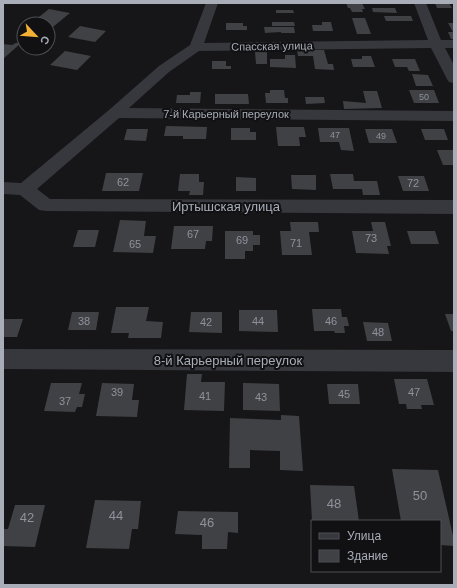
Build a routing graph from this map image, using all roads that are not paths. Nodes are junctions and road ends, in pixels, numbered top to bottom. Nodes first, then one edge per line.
1 (212, 3) edge
2 (420, 3) edge
3 (436, 44) junction
4 (454, 44) edge
5 (196, 47) junction
6 (454, 79) edge
7 (115, 114) junction
8 (454, 116) edge
9 (3, 188) edge
10 (25, 189) junction
11 (454, 207) edge
12 (3, 359) edge
13 (454, 361) edge

1 - 5 street
2 - 3 street
3 - 4 street, Спасская улица
3 - 5 street, Спасская улица
3 - 6 street
5 - 7 street
7 - 8 street, 7-й Карьерный переулок
7 - 10 street
9 - 10 street
10 - 11 street, Иртышская улица
12 - 13 street, 8-й Карьерный переулок

